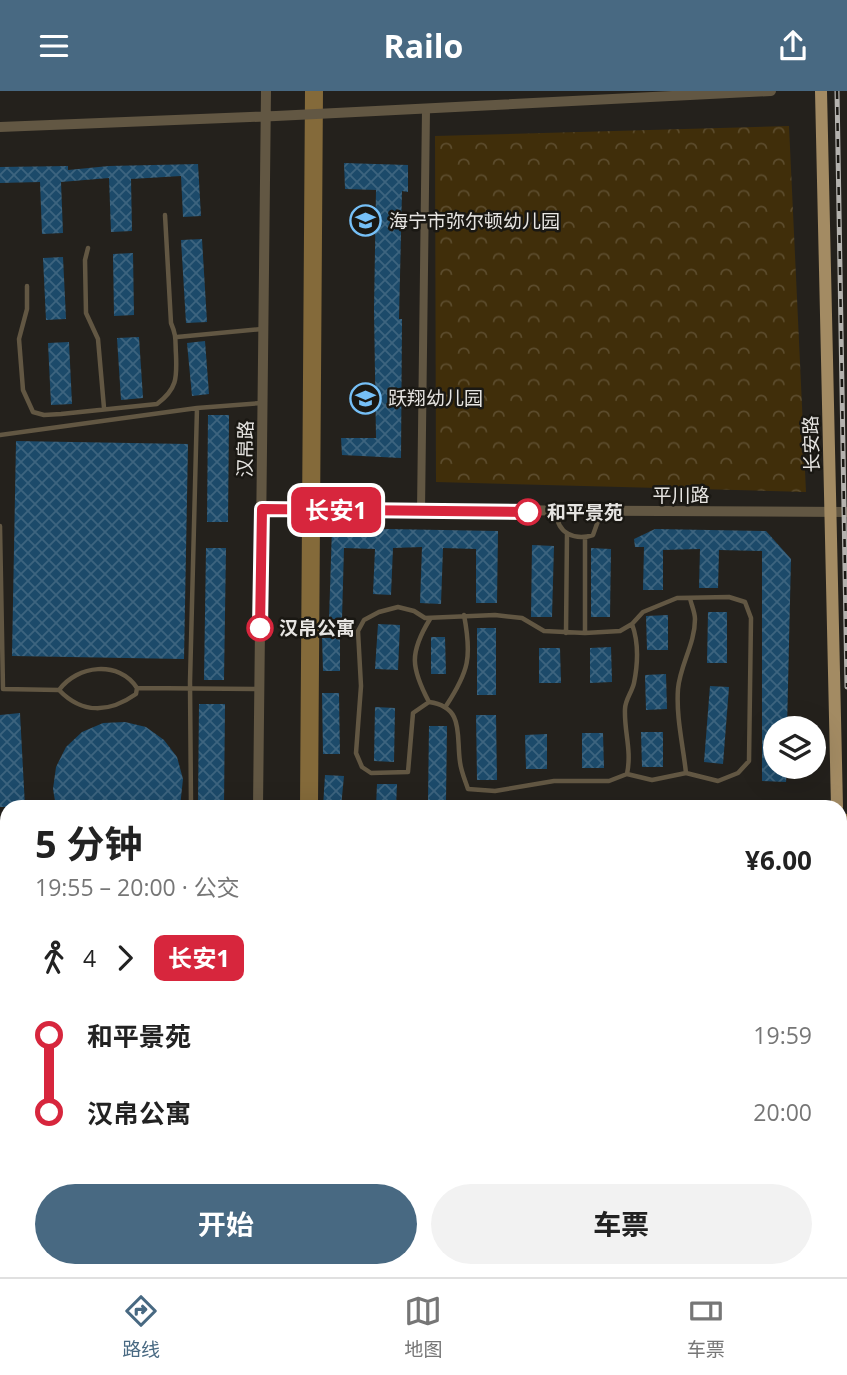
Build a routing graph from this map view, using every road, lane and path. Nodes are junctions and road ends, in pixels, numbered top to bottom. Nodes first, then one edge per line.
1 (266, 91) edge
2 (771, 91) edge
3 (821, 91) edge
4 (426, 109) junction
5 (271, 116) junction
6 (0, 127) edge
7 (165, 215) dead end
8 (88, 248) dead end
9 (26, 286) dead end
10 (263, 329) junction
11 (177, 337) junction
12 (263, 403) junction
13 (104, 408) junction
14 (197, 408) junction
15 (0, 435) edge
16 (262, 509) junction
17 (422, 511) junction
18 (556, 512) junction
19 (598, 512) junction
20 (832, 512) junction
21 (847, 512) edge
22 (0, 526) edge
23 (567, 533) junction
24 (585, 537) junction
25 (690, 598) junction
26 (464, 615) junction
27 (430, 618) junction
28 (632, 624) junction
29 (566, 633) junction
30 (585, 633) junction
31 (137, 688) junction
32 (260, 688) junction
33 (190, 689) junction
34 (59, 690) junction
35 (429, 702) junction
36 (446, 706) junction
37 (686, 772) junction
38 (627, 774) junction
39 (191, 800) edge
40 (258, 800) edge
41 (837, 800) edge

1 - 5 street, 汉帛路
2 - 4 street
3 - 20 main road, 长安路
4 - 5 street
4 - 17 street
5 - 6 street
5 - 10 street, 汉帛路
7 - 11 lane
8 - 13 lane
9 - 13 lane
10 - 11 lane
10 - 12 street, 汉帛路
11 - 13 lane
12 - 14 lane
12 - 16 street, 汉帛路
14 - 15 lane
14 - 33 lane
16 - 17 street, 平川路
16 - 32 street, 汉帛路
17 - 18 street, 平川路
18 - 19 street, 平川路
18 - 23 lane
19 - 20 street, 平川路
19 - 24 lane
20 - 21 street, 平川路
20 - 41 main road, 长安路
22 - 34 lane
23 - 24 lane
23 - 29 lane
24 - 30 lane
25 - 28 lane
25 - 37 lane
25 - 37 lane
26 - 27 lane
26 - 29 lane
26 - 36 lane
27 - 35 lane
27 - 35 lane
28 - 30 lane
28 - 38 lane
29 - 30 lane
31 - 33 lane
31 - 34 lane
31 - 34 lane
32 - 33 lane
32 - 40 street, 汉帛路
33 - 39 lane
35 - 36 lane
36 - 38 lane
37 - 38 lane

